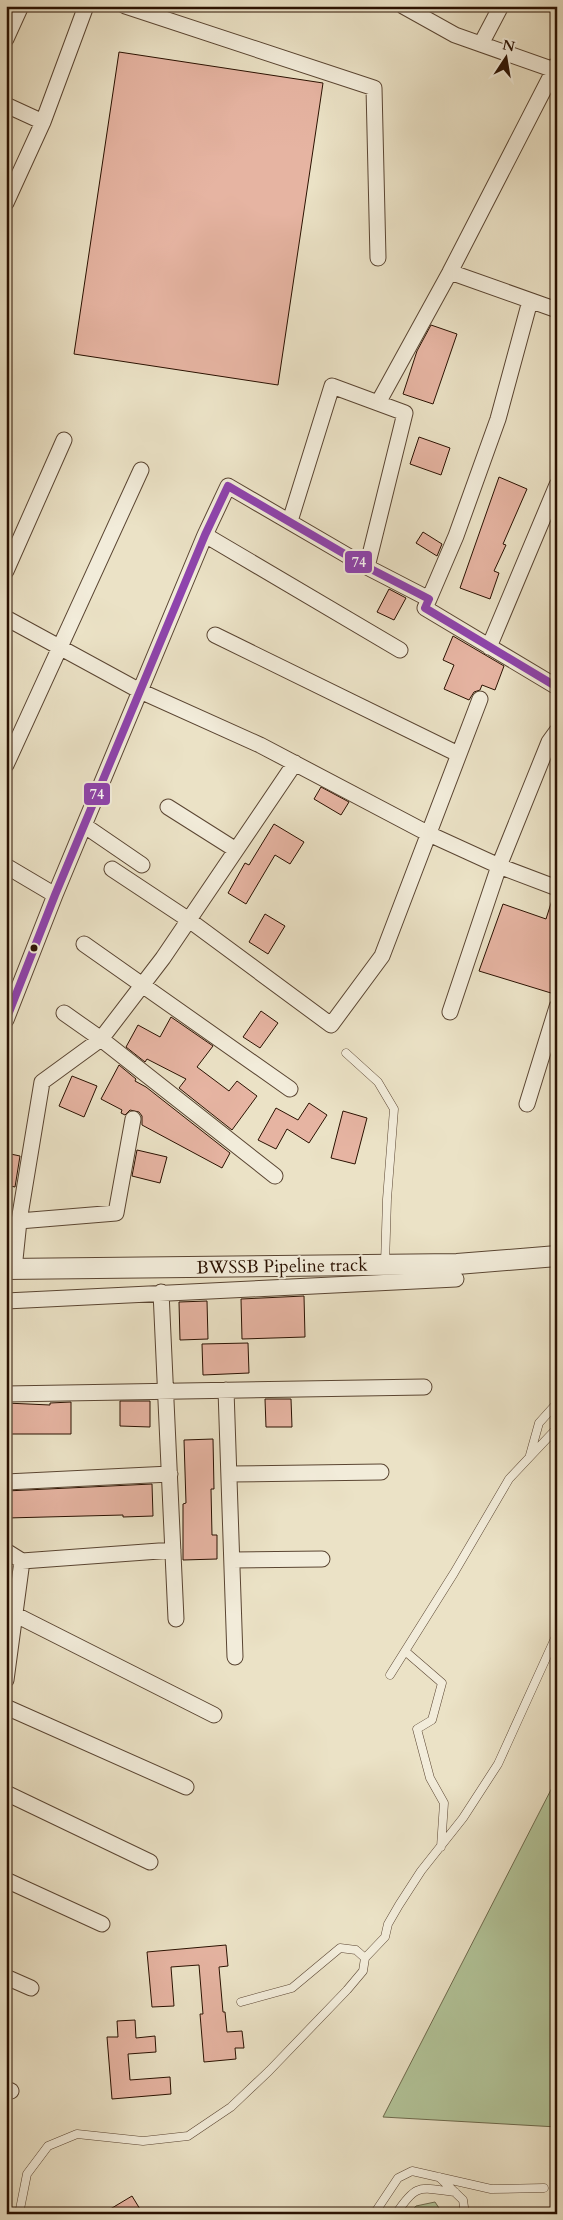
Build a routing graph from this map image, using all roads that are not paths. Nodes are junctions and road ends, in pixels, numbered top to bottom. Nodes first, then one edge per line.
1 (22, 6) edge
2 (86, 6) edge
3 (125, 6) edge
4 (403, 6) edge
5 (501, 6) edge
6 (421, 10) edge
7 (6, 39) edge
8 (481, 44) junction
9 (556, 68) edge
10 (6, 105) edge
11 (43, 122) junction
12 (6, 203) edge
13 (378, 258) dead end
14 (450, 272) junction
15 (530, 300) junction
16 (557, 310) edge
17 (378, 403) junction
18 (64, 440) dead end
19 (141, 470) dead end
20 (557, 485) edge
21 (290, 521) junction
22 (205, 535) junction
23 (367, 567) junction
24 (6, 571) edge
25 (430, 598) junction
26 (6, 618) edge
27 (215, 635) dead end
28 (489, 647) junction
29 (60, 648) junction
30 (400, 650) dead end
31 (557, 687) edge
32 (140, 692) junction
33 (480, 699) dead end
34 (557, 731) edge
35 (458, 754) junction
36 (295, 763) junction
37 (6, 765) edge
38 (168, 808) dead end
39 (85, 826) junction
40 (429, 834) junction
41 (236, 850) junction
42 (142, 865) dead end
43 (6, 866) edge
44 (499, 866) junction
45 (112, 869) dead end
46 (557, 888) edge
47 (55, 895) junction
48 (189, 920) junction
49 (84, 944) dead end
50 (143, 986) junction
51 (557, 1007) edge
52 (450, 1012) dead end
53 (64, 1013) dead end
54 (6, 1020) edge
55 (101, 1039) junction
56 (346, 1053) dead end
57 (290, 1089) dead end
58 (527, 1104) dead end
59 (134, 1119) dead end
60 (275, 1176) dead end
61 (19, 1221) junction
62 (557, 1256) edge
63 (385, 1266) junction
64 (10, 1269) edge
65 (456, 1280) dead end
66 (161, 1292) junction
67 (6, 1301) edge
68 (424, 1387) dead end
69 (226, 1390) junction
70 (166, 1392) junction
71 (6, 1394) edge
72 (557, 1403) edge
73 (557, 1428) edge
74 (529, 1457) junction
75 (381, 1472) dead end
76 (170, 1474) junction
77 (229, 1474) junction
78 (6, 1482) edge
79 (173, 1550) junction
80 (6, 1551) edge
81 (322, 1559) dead end
82 (232, 1560) junction
83 (22, 1561) junction
84 (16, 1615) junction
85 (176, 1619) dead end
86 (557, 1634) edge
87 (405, 1651) junction
88 (235, 1657) dead end
89 (390, 1675) dead end
90 (6, 1680) edge
91 (6, 1707) edge
92 (214, 1715) dead end
93 (186, 1787) dead end
94 (6, 1793) edge
95 (440, 1847) junction
96 (150, 1862) dead end
97 (6, 1880) edge
98 (102, 1924) dead end
99 (364, 1958) junction
100 (6, 1977) edge
101 (31, 1988) dead end
102 (241, 2002) dead end
103 (438, 2176) junction
104 (544, 2188) dead end
105 (455, 2192) junction
106 (19, 2214) edge
107 (374, 2214) edge
108 (396, 2214) edge
109 (465, 2214) edge

1 - 7 street
2 - 11 street
3 - 13 street
4 - 6 street
5 - 8 street
6 - 8 street
8 - 9 street
9 - 14 street
10 - 11 street
11 - 12 street
14 - 15 street
14 - 17 street
15 - 16 street
15 - 25 street
17 - 21 street
17 - 23 street
18 - 24 street
19 - 29 street
20 - 28 street
21 - 22 street
21 - 23 street
22 - 30 street
22 - 32 street
23 - 25 street
25 - 28 street
26 - 29 street
27 - 35 street
28 - 31 street
29 - 32 street
29 - 37 street
32 - 36 street
32 - 39 street
33 - 35 street
34 - 44 street
35 - 40 street
36 - 40 street
36 - 41 street
38 - 41 street
39 - 42 street
39 - 47 street
40 - 44 street
40 - 48 street
41 - 48 street
43 - 47 street
44 - 46 street
44 - 52 street
45 - 48 street
47 - 54 street
48 - 50 street
49 - 50 street
50 - 55 street
50 - 57 street
51 - 58 street
53 - 55 street
55 - 60 street
55 - 61 street
56 - 63 lane
59 - 61 street
61 - 64 street
62 - 63 street, BWSSB Pipeline track
63 - 64 street, BWSSB Pipeline track
65 - 66 street
66 - 67 street
66 - 70 street
68 - 69 street
69 - 70 street
69 - 77 street
70 - 71 street
70 - 76 street
72 - 74 lane
73 - 74 lane
74 - 87 lane
75 - 77 street
76 - 78 street
76 - 79 street
77 - 82 street
79 - 83 street
79 - 85 street
80 - 83 street
81 - 82 street
82 - 88 street
83 - 84 street
84 - 90 street
84 - 92 street
86 - 95 lane
87 - 89 lane
87 - 95 lane
91 - 93 street
94 - 96 street
95 - 99 lane
97 - 98 street
99 - 102 lane
99 - 106 lane
100 - 101 street
103 - 104 lane
103 - 105 lane
103 - 107 lane
105 - 108 lane
105 - 109 lane

